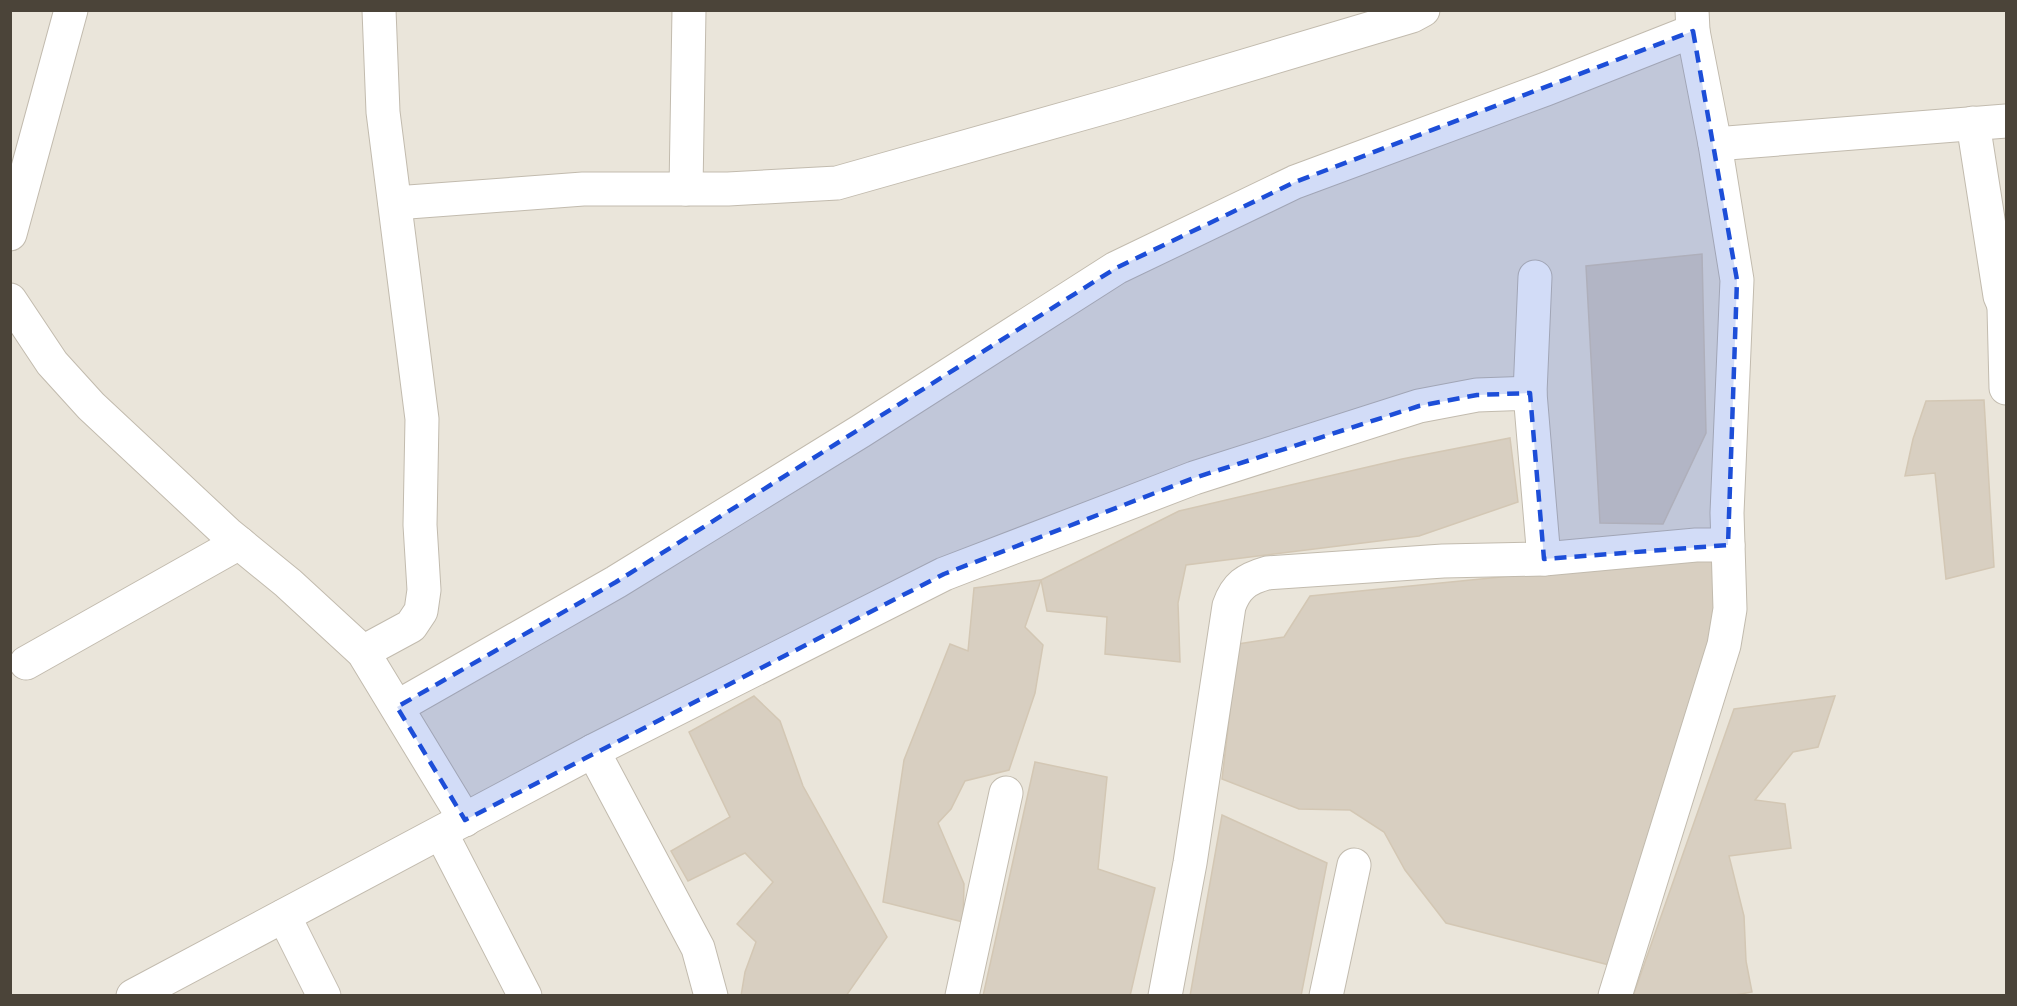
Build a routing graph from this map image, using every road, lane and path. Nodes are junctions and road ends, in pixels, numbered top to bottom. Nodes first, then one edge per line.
1 (71, 10) edge
2 (379, 10) edge
3 (689, 10) edge
4 (1423, 10) edge
5 (1693, 21) edge
6 (2007, 121) edge
7 (1973, 123) junction
8 (1715, 144) junction
9 (21, 159) edge
10 (686, 189) junction
11 (395, 203) junction
12 (10, 234) edge
13 (1535, 277) dead end
14 (10, 300) edge
15 (2006, 309) edge
16 (2007, 388) edge
17 (1530, 393) junction
18 (239, 543) junction
19 (1728, 545) junction
20 (1544, 559) junction
21 (363, 652) junction
22 (26, 663) dead end
23 (397, 707) junction
24 (593, 751) junction
25 (1006, 793) dead end
26 (453, 826) junction
27 (1354, 865) dead end
28 (284, 916) junction
29 (133, 996) edge
30 (324, 996) edge
31 (525, 996) edge
32 (711, 996) edge
33 (962, 996) edge
34 (1166, 996) edge
35 (1326, 996) edge
36 (1615, 996) edge

1 - 9 street
2 - 11 street
3 - 10 street
4 - 10 street
5 - 8 street
5 - 23 street
6 - 7 street
7 - 8 street
7 - 15 street
8 - 19 street
9 - 12 street
10 - 11 street
11 - 21 street
13 - 17 street
14 - 18 street
15 - 16 street
17 - 20 street
17 - 24 street
18 - 21 street
18 - 22 street
19 - 20 street
19 - 36 street
20 - 34 street
21 - 23 street
23 - 26 street
24 - 26 street
24 - 32 street
25 - 33 street
26 - 28 street
26 - 31 street
27 - 35 street
28 - 29 street
28 - 30 street

